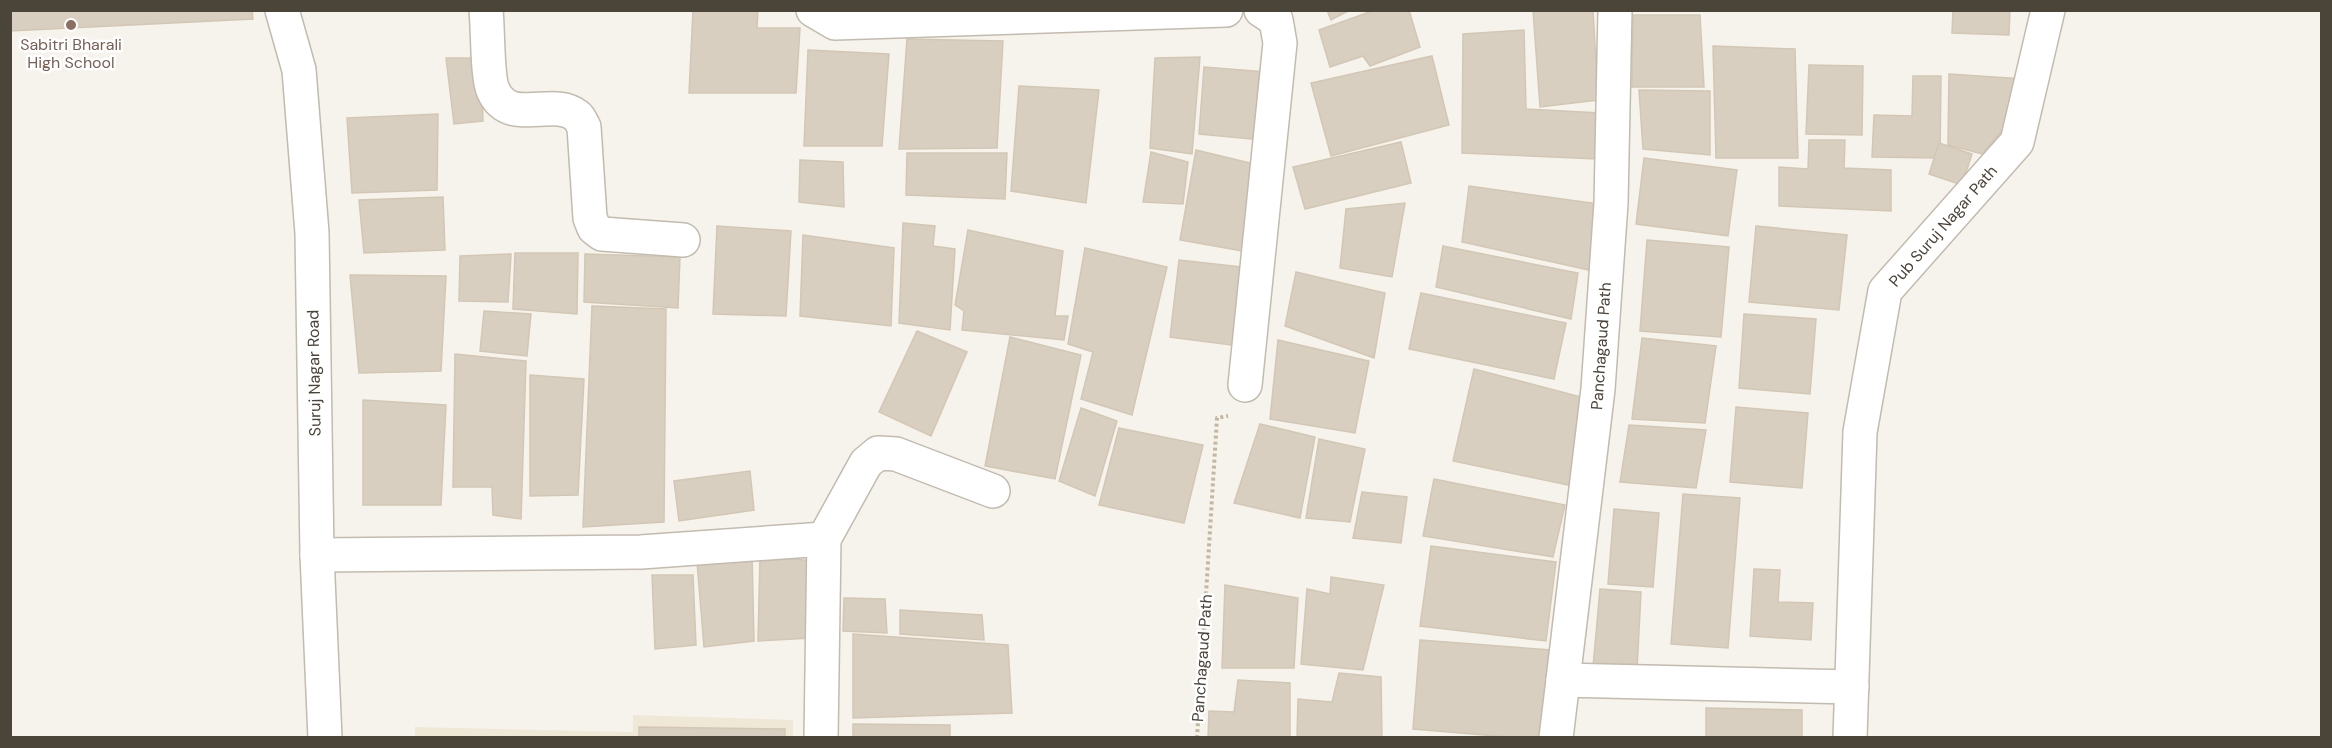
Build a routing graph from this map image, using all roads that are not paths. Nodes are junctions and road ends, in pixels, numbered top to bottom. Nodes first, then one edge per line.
1 (282, 10) edge
2 (486, 10) edge
3 (813, 10) edge
4 (1226, 10) edge
5 (1261, 10) edge
6 (1615, 10) edge
7 (2048, 10) edge
8 (683, 240) dead end
9 (1245, 385) road end
10 (993, 491) dead end
11 (824, 539) junction
12 (317, 555) junction
13 (1563, 680) junction
14 (1852, 687) junction
15 (325, 738) edge
16 (821, 738) edge
17 (1556, 738) edge
18 (1850, 738) edge

1 - 12 street, Suruj Nagar Road
2 - 8 street
3 - 4 street
5 - 9 street
6 - 13 street, Panchagaud Path
7 - 14 street, Pub Suruj Nagar Path
10 - 11 street
11 - 12 street
11 - 16 street
12 - 15 street, Suruj Nagar Road
13 - 14 street
13 - 17 street, Panchagaud Path
14 - 18 street, Pub Suruj Nagar Path

